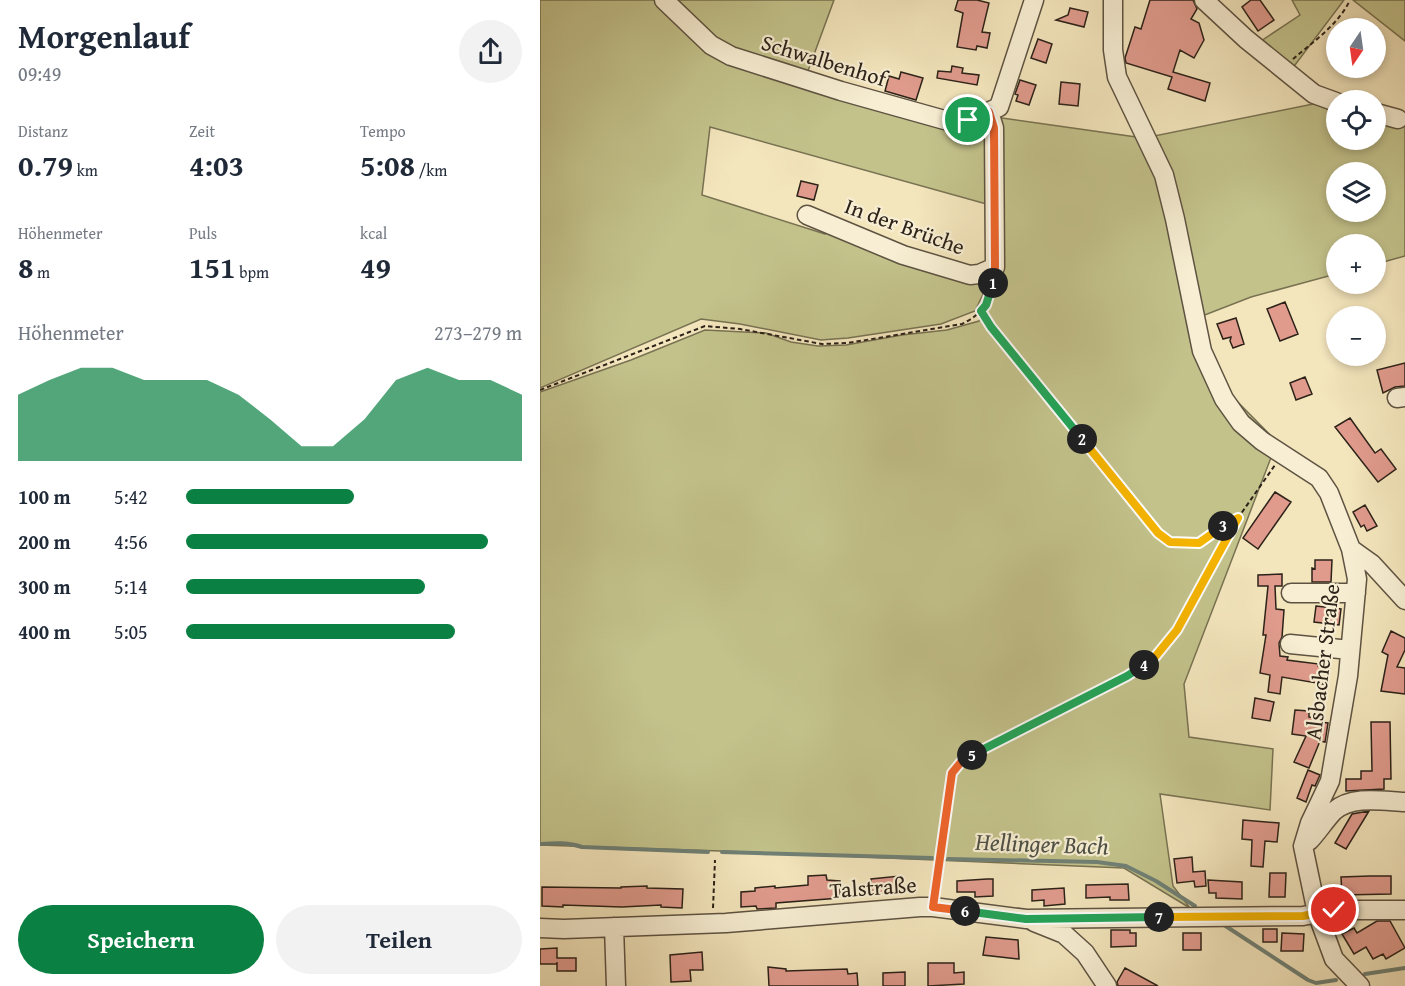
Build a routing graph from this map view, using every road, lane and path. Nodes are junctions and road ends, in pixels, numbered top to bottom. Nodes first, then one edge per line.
1 (664, 0) edge
2 (1034, 0) edge
3 (1113, 0) edge
4 (1204, 0) edge
5 (1350, 0) edge
6 (1282, 69) junction
7 (1326, 98) edge
8 (989, 112) junction
9 (1386, 116) edge
10 (1398, 119) dead end
11 (807, 215) dead end
12 (995, 267) junction
13 (981, 311) junction
14 (540, 390) edge
15 (1282, 453) junction
16 (1238, 518) junction
17 (1351, 549) junction
18 (1291, 593) dead end
19 (1356, 593) junction
20 (1405, 600) edge
21 (1290, 644) dead end
22 (1350, 650) junction
23 (1405, 802) edge
24 (1303, 846) junction
25 (715, 861) dead end
26 (933, 907) junction
27 (1405, 910) edge
28 (1317, 913) junction
29 (1026, 919) junction
30 (713, 923) junction
31 (614, 927) junction
32 (540, 928) edge
33 (616, 986) edge
34 (1107, 986) edge
35 (1360, 986) edge

1 - 8 street, Schwalbenhof
2 - 8 street
3 - 15 street, Alsbacher Straße
4 - 6 street
5 - 6 path
6 - 7 street
8 - 12 street, In der Brüche
9 - 10 street
11 - 12 street, In der Brüche
12 - 13 path
13 - 14 path
13 - 16 path
15 - 16 path
15 - 17 street, Alsbacher Straße
16 - 26 path
17 - 19 street, Alsbacher Straße
17 - 20 street
18 - 19 street
19 - 22 street, Alsbacher Straße
21 - 22 street
22 - 24 street, Alsbacher Straße
23 - 24 street
24 - 28 street
25 - 30 path
26 - 29 street, Talstraße
26 - 30 street, Talstraße
27 - 28 street, Talstraße
28 - 29 street, Talstraße
28 - 35 street
29 - 34 street
30 - 31 street, Talstraße
31 - 32 street, Talstraße
31 - 33 street

